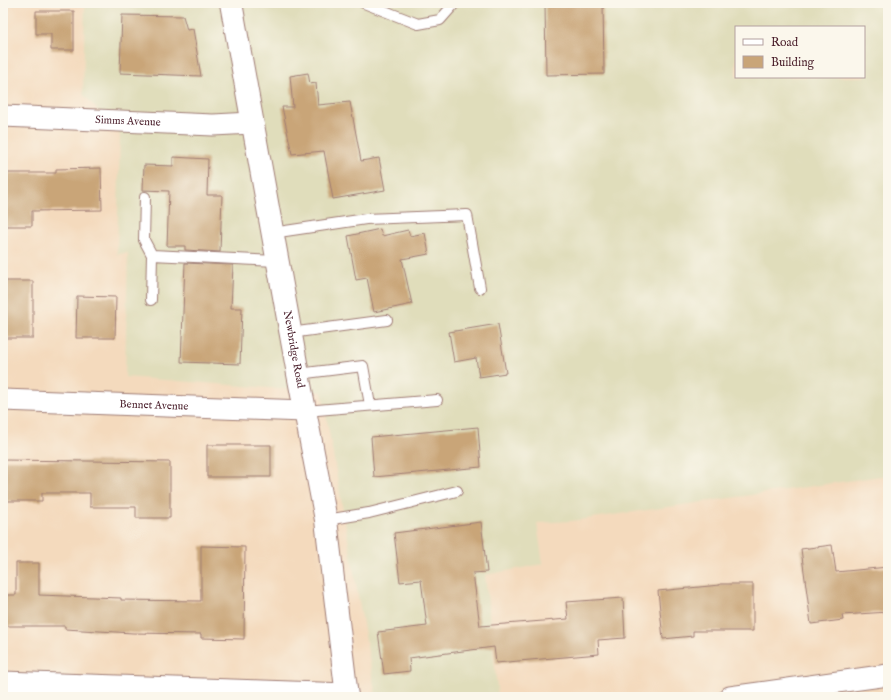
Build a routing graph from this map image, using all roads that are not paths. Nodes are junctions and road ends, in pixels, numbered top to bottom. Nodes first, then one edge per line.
1 (231, 3) edge
2 (364, 3) edge
3 (455, 3) edge
4 (3, 116) edge
5 (252, 123) junction
6 (145, 197) dead end
7 (272, 233) junction
8 (152, 255) junction
9 (277, 261) junction
10 (480, 288) dead end
11 (151, 300) dead end
12 (387, 320) dead end
13 (290, 333) junction
14 (298, 374) junction
15 (3, 400) edge
16 (437, 400) dead end
17 (370, 405) junction
18 (304, 411) junction
19 (457, 491) dead end
20 (326, 520) junction
21 (888, 675) edge
22 (3, 682) edge
23 (347, 695) edge
24 (730, 697) edge

1 - 5 main road, Newbridge Road
2 - 3 lane
4 - 5 street, Simms Avenue
5 - 7 main road, Newbridge Road
6 - 8 lane
7 - 9 main road, Newbridge Road
7 - 10 lane
8 - 9 lane
8 - 11 lane
9 - 13 main road, Newbridge Road
12 - 13 lane
13 - 14 main road, Newbridge Road
14 - 17 lane
14 - 18 main road, Newbridge Road
15 - 18 street, Bennet Avenue
16 - 17 lane
17 - 18 lane
18 - 20 main road, Newbridge Road
19 - 20 lane
20 - 23 main road, Newbridge Road
21 - 24 street
22 - 23 street

